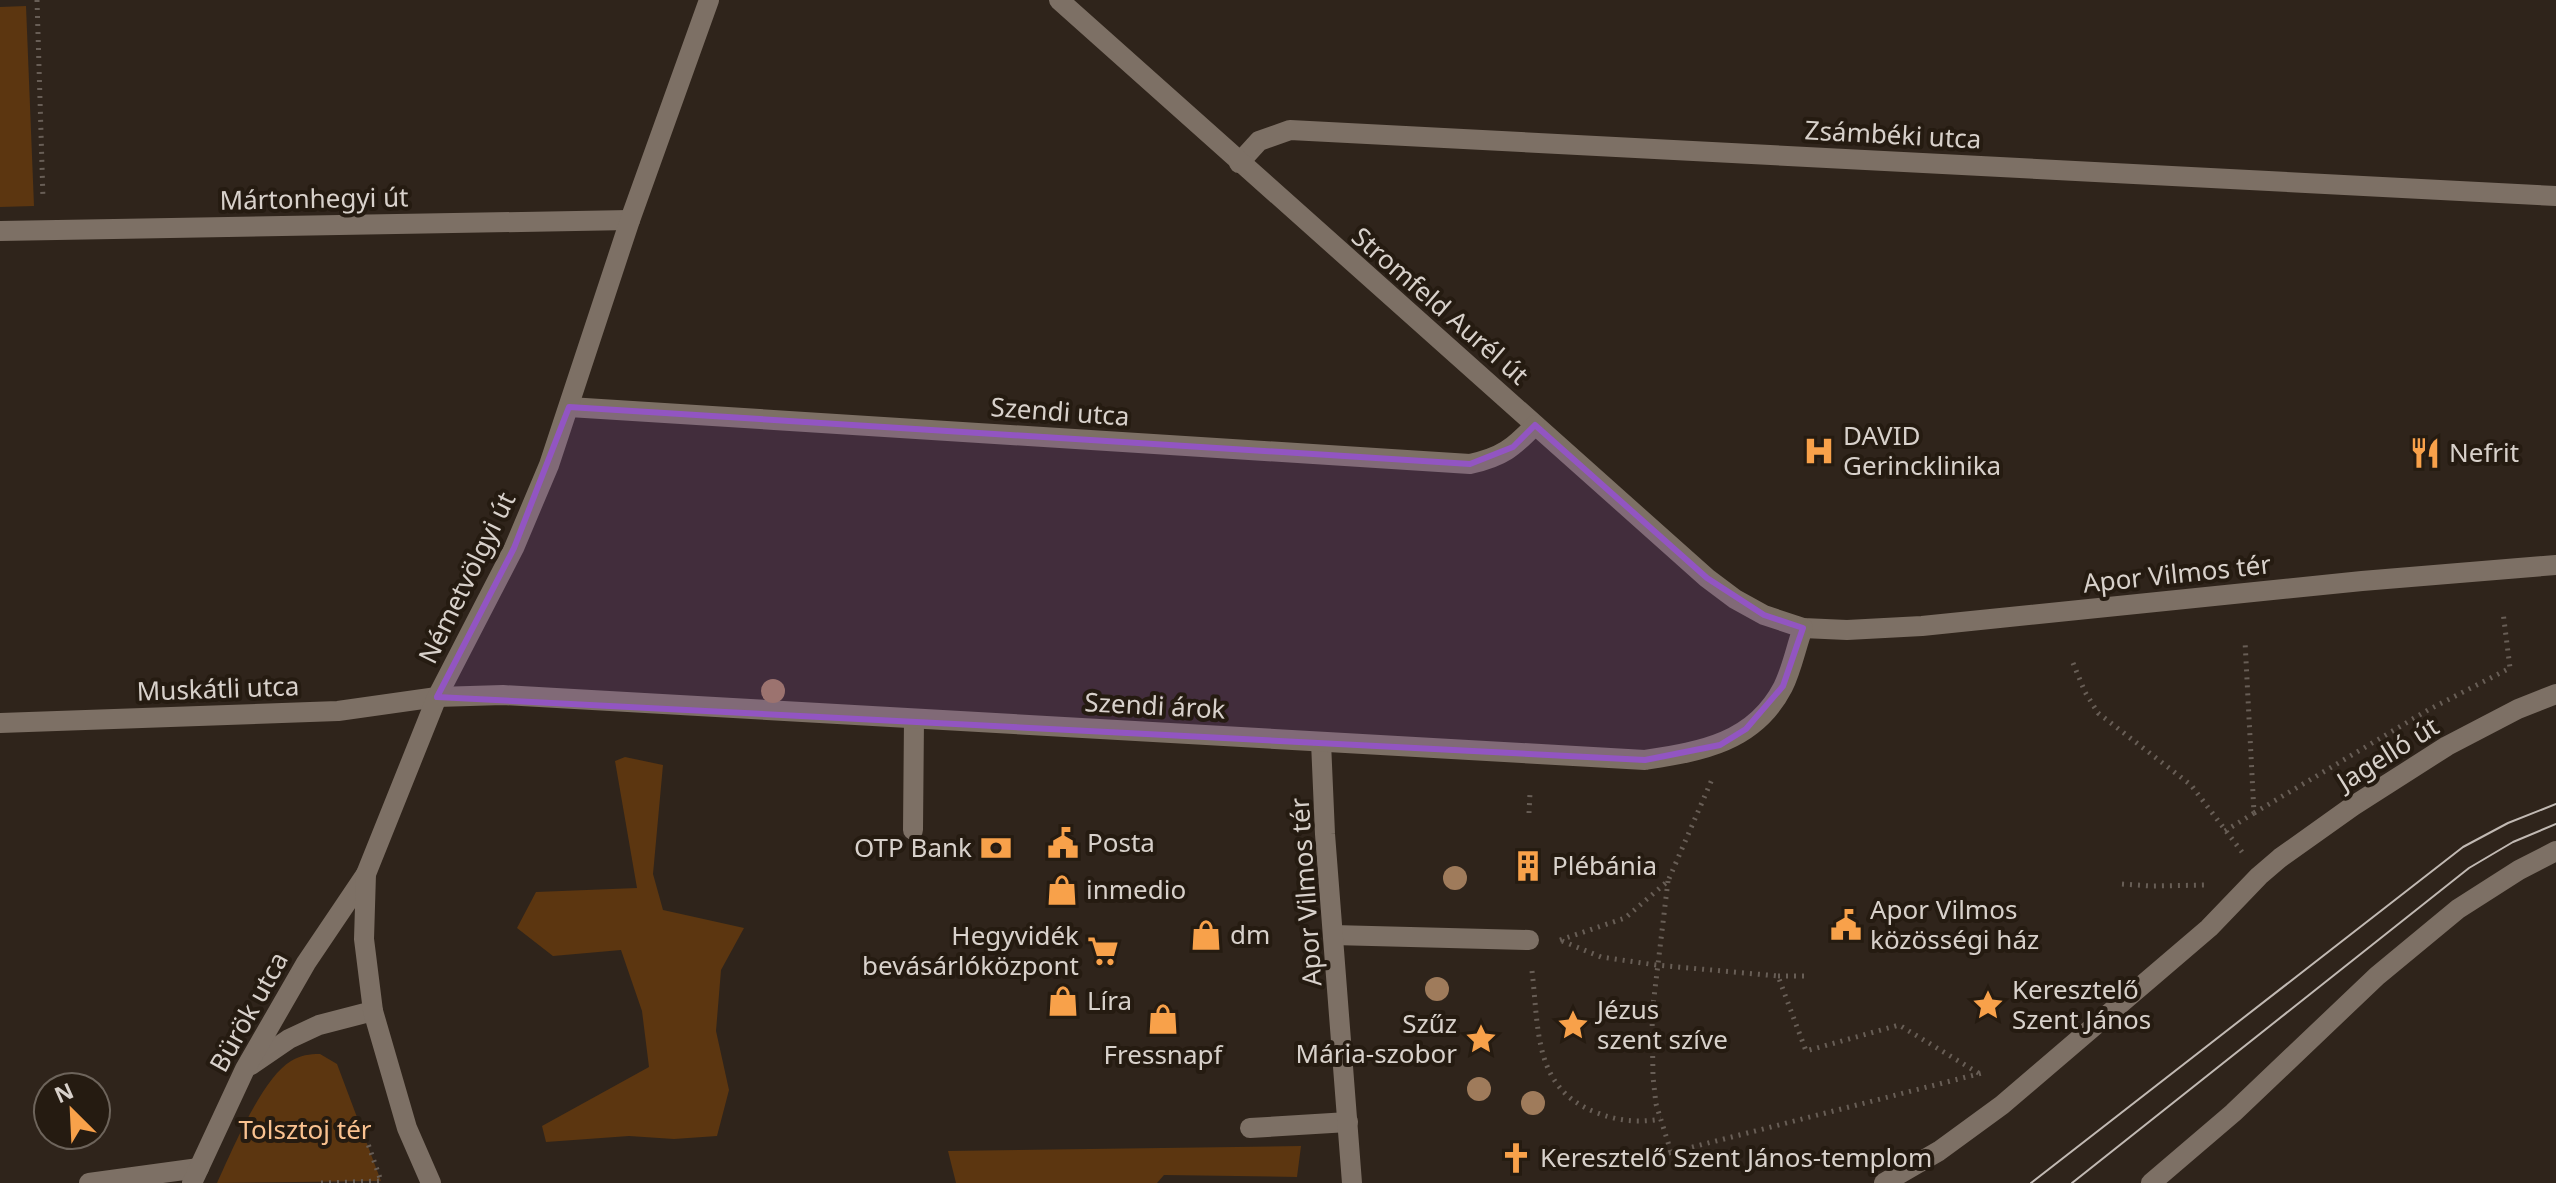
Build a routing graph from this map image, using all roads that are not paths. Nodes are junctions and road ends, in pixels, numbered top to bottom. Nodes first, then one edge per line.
1 (709, 0) edge
2 (1059, 0) edge
3 (1239, 163) junction
4 (2556, 196) edge
5 (630, 220) junction
6 (0, 231) edge
7 (569, 407) junction
8 (1535, 425) junction
9 (2556, 565) edge
10 (1803, 628) junction
11 (2556, 694) edge
12 (437, 697) junction
13 (914, 719) junction
14 (0, 723) edge
15 (1321, 742) junction
16 (913, 830) dead end
17 (2556, 851) edge
18 (366, 874) junction
19 (1333, 935) junction
20 (1529, 940) road end
21 (373, 1011) junction
22 (245, 1069) junction
23 (1348, 1122) junction
24 (1250, 1128) dead end
25 (196, 1176) edge
26 (89, 1183) edge
27 (431, 1183) edge
28 (1352, 1183) edge
29 (1884, 1183) edge
30 (2151, 1183) edge

1 - 5 street, Németvölgyi út
2 - 3 street, Stromfeld Aurél út
3 - 4 street, Zsámbéki utca
3 - 8 street, Stromfeld Aurél út
5 - 6 street, Mártonhegyi út
5 - 7 street, Németvölgyi út
7 - 8 street, Szendi utca
7 - 12 street, Németvölgyi út
8 - 10 street, Stromfeld Aurél út
9 - 10 street, Apor Vilmos tér
10 - 15 street, Szendi árok
11 - 29 street, Jagelló út
12 - 13 street, Szendi árok
12 - 14 street, Muskátli utca
12 - 18 street, Németvölgyi út
13 - 15 street, Szendi árok
13 - 16 street
15 - 19 street, Apor Vilmos tér
17 - 30 street
18 - 21 street, Németvölgyi út
18 - 22 street, Bürök utca
19 - 20 street
19 - 23 street, Apor Vilmos tér
21 - 22 street
21 - 27 street, Németvölgyi út
22 - 25 street, Bürök utca
23 - 24 street
23 - 28 street, Apor Vilmos tér
25 - 26 street

